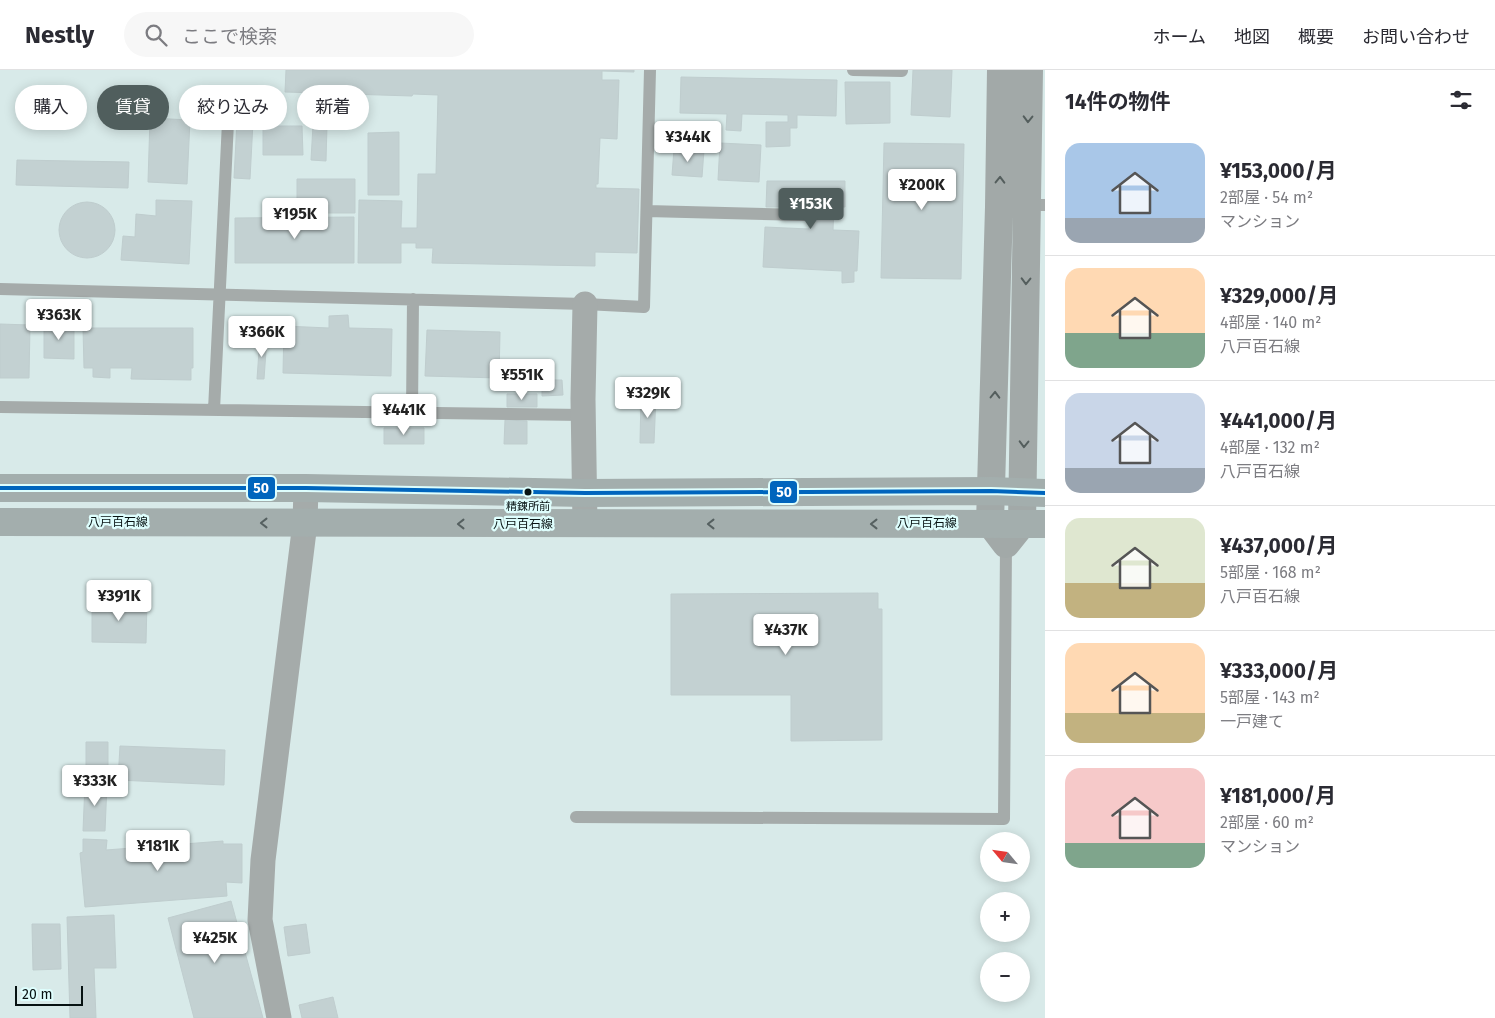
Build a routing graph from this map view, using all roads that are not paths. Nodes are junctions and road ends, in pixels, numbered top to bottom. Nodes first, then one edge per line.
1 (650, 70) edge
2 (853, 70) edge
3 (902, 70) edge
4 (1001, 70) edge
5 (1029, 70) edge
6 (228, 130) edge
7 (1036, 205) edge
8 (999, 207) junction
9 (647, 211) junction
10 (805, 215) dead end
11 (0, 290) edge
12 (221, 295) junction
13 (413, 299) junction
14 (585, 304) junction
15 (0, 407) edge
16 (214, 410) junction
17 (412, 413) junction
18 (583, 415) junction
19 (0, 488) edge
20 (306, 488) junction
21 (991, 491) junction
22 (585, 493) junction
23 (1034, 493) edge
24 (0, 522) edge
25 (304, 523) junction
26 (585, 524) junction
27 (1016, 529) edge
28 (576, 817) dead end
29 (279, 1018) edge

1 - 9 lane
2 - 3 lane
8 -> 4 street
5 -> 7 street
6 - 12 lane
7 - 8 lane
7 -> 23 street
21 -> 8 street
9 - 10 lane
9 - 14 lane
11 - 12 lane
12 - 13 lane
12 - 16 lane
13 - 14 lane
13 - 17 lane
14 - 18 street
15 - 16 lane
16 - 17 lane
17 - 18 lane
18 - 22 street
19 - 20 main road
20 - 22 main road
20 - 25 street
21 - 22 main road
21 - 23 main road
21 - 27 street
22 - 26 street
23 - 27 street
25 -> 24 main road, 八戸百石線
26 -> 25 main road, 八戸百石線
25 - 29 street
27 -> 26 main road, 八戸百石線
27 - 28 lane

